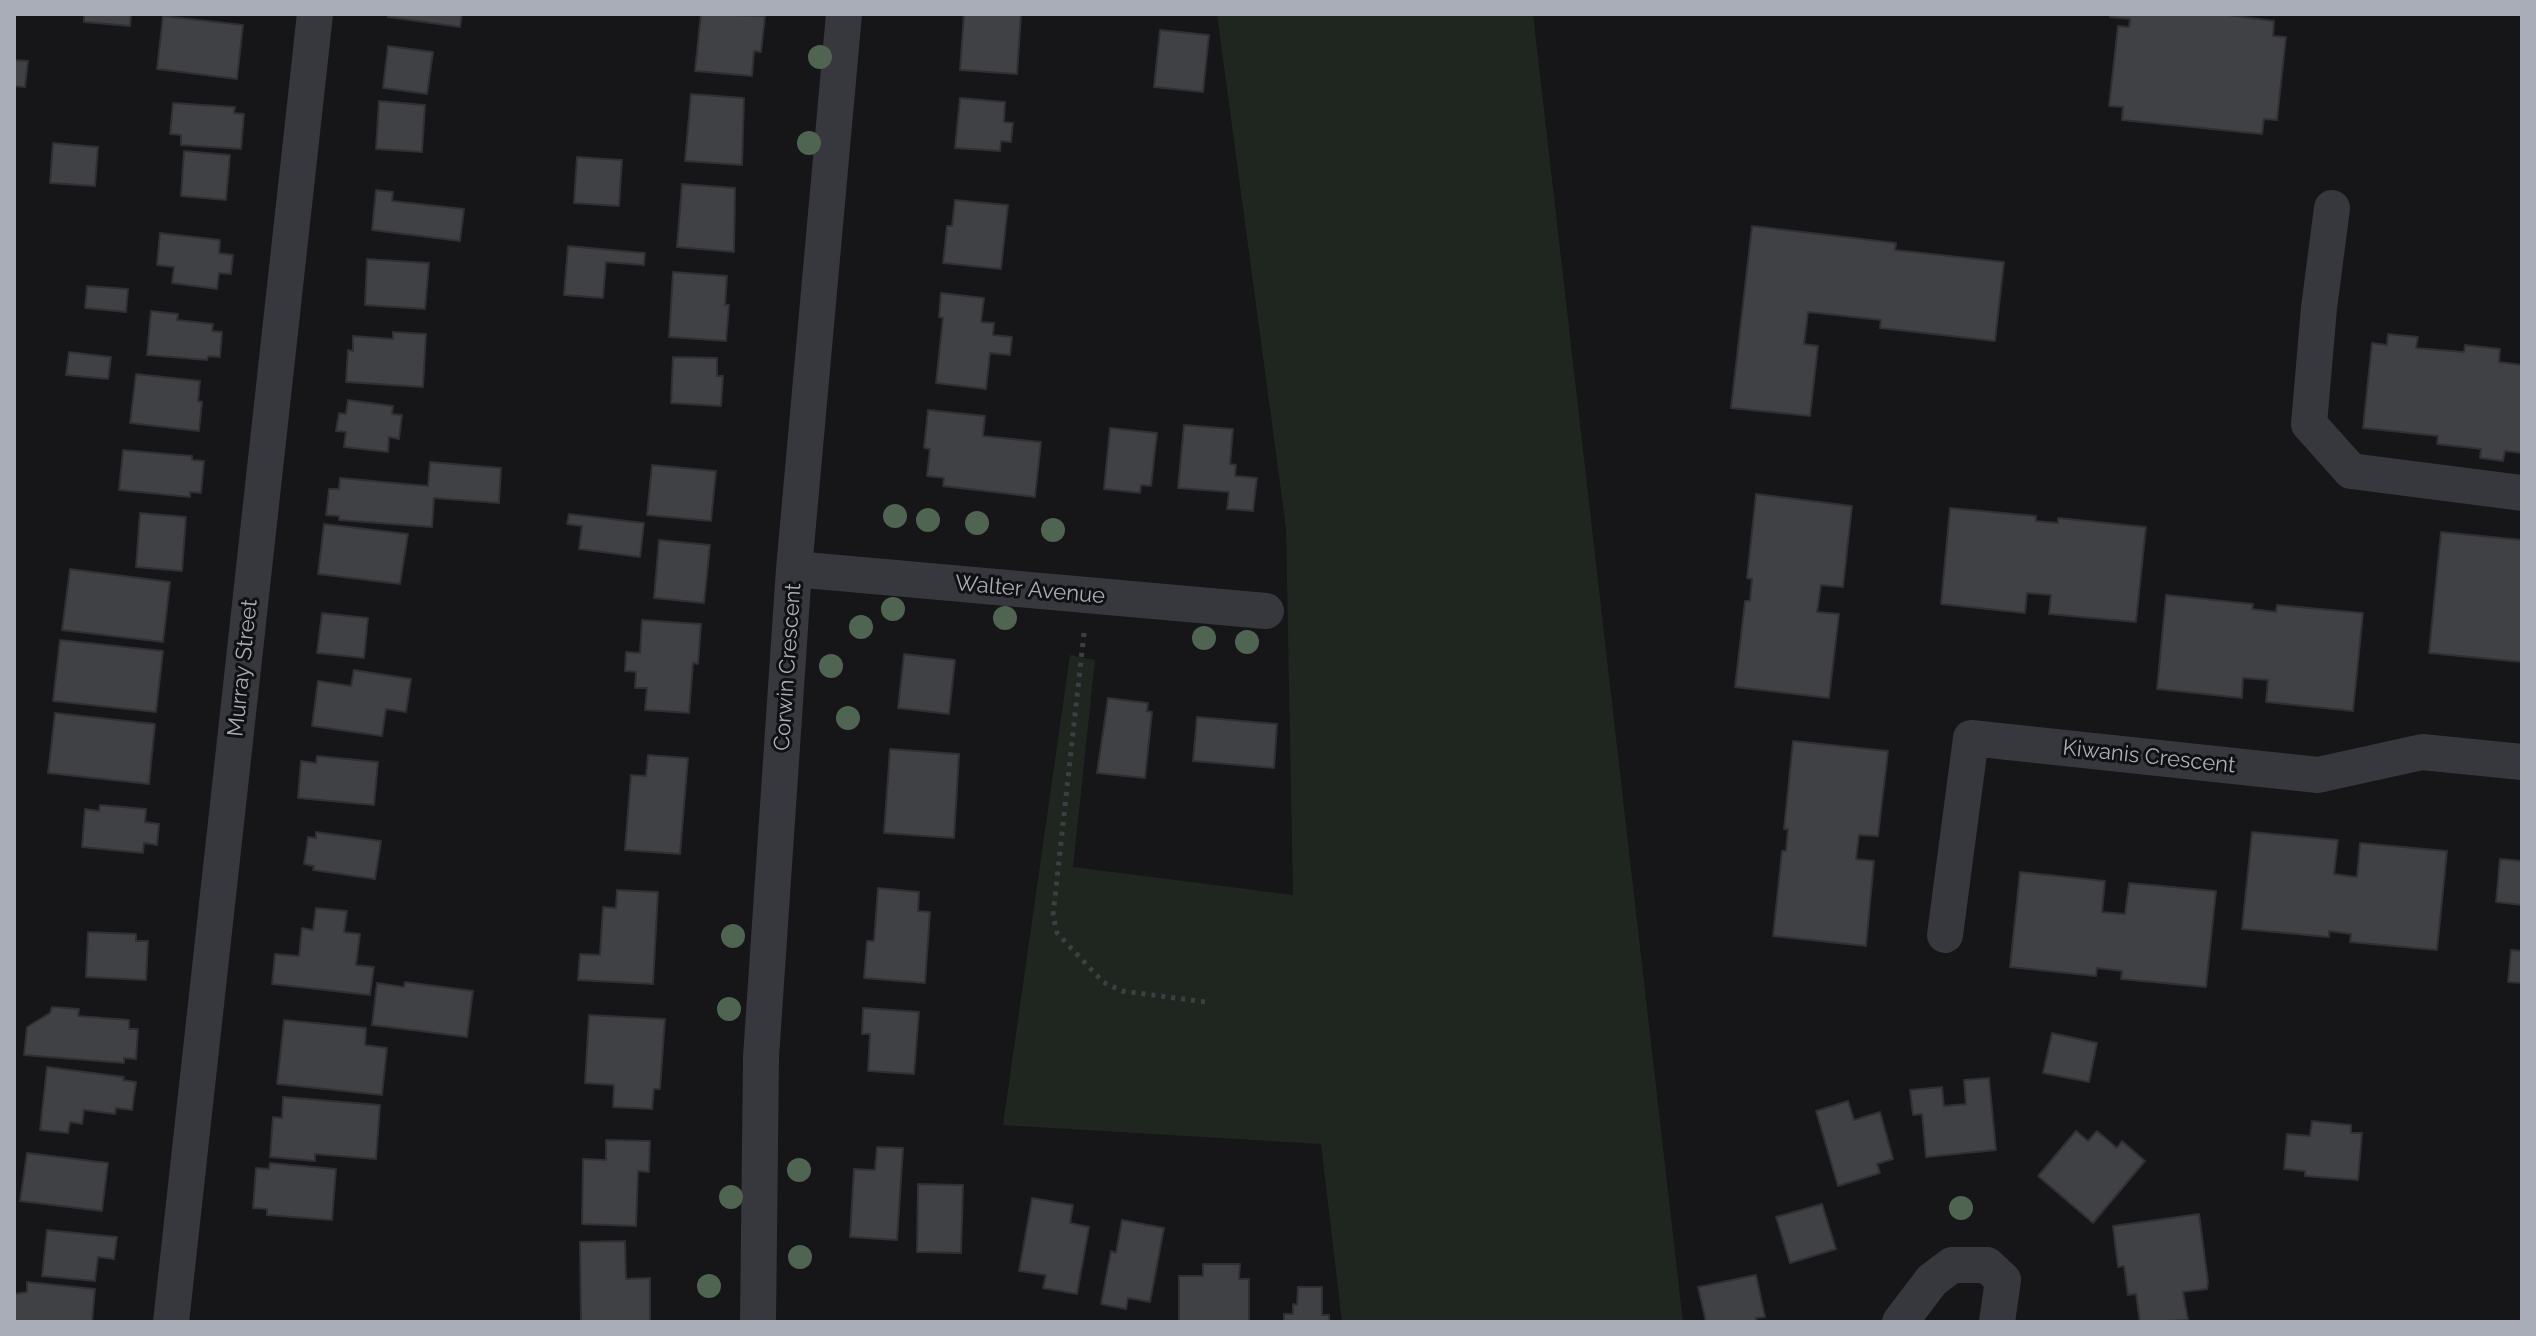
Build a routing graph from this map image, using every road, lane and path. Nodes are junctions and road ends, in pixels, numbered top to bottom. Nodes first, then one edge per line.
1 (315, 14) edge
2 (844, 14) edge
3 (2332, 208) dead end
4 (2522, 493) edge
5 (794, 569) junction
6 (1085, 595) junction
7 (1266, 611) dead end
8 (2522, 762) edge
9 (1945, 935) dead end
10 (1206, 1002) dead end
11 (171, 1322) edge
12 (758, 1322) edge
13 (1900, 1322) edge
14 (1997, 1322) edge

1 - 11 street, Murray Street
2 - 5 street, Corwin Crescent
3 - 4 street
5 - 6 street, Walter Avenue
5 - 12 street, Corwin Crescent
6 - 7 street, Walter Avenue
6 - 10 path
8 - 9 street, Kiwanis Crescent
13 - 14 street

